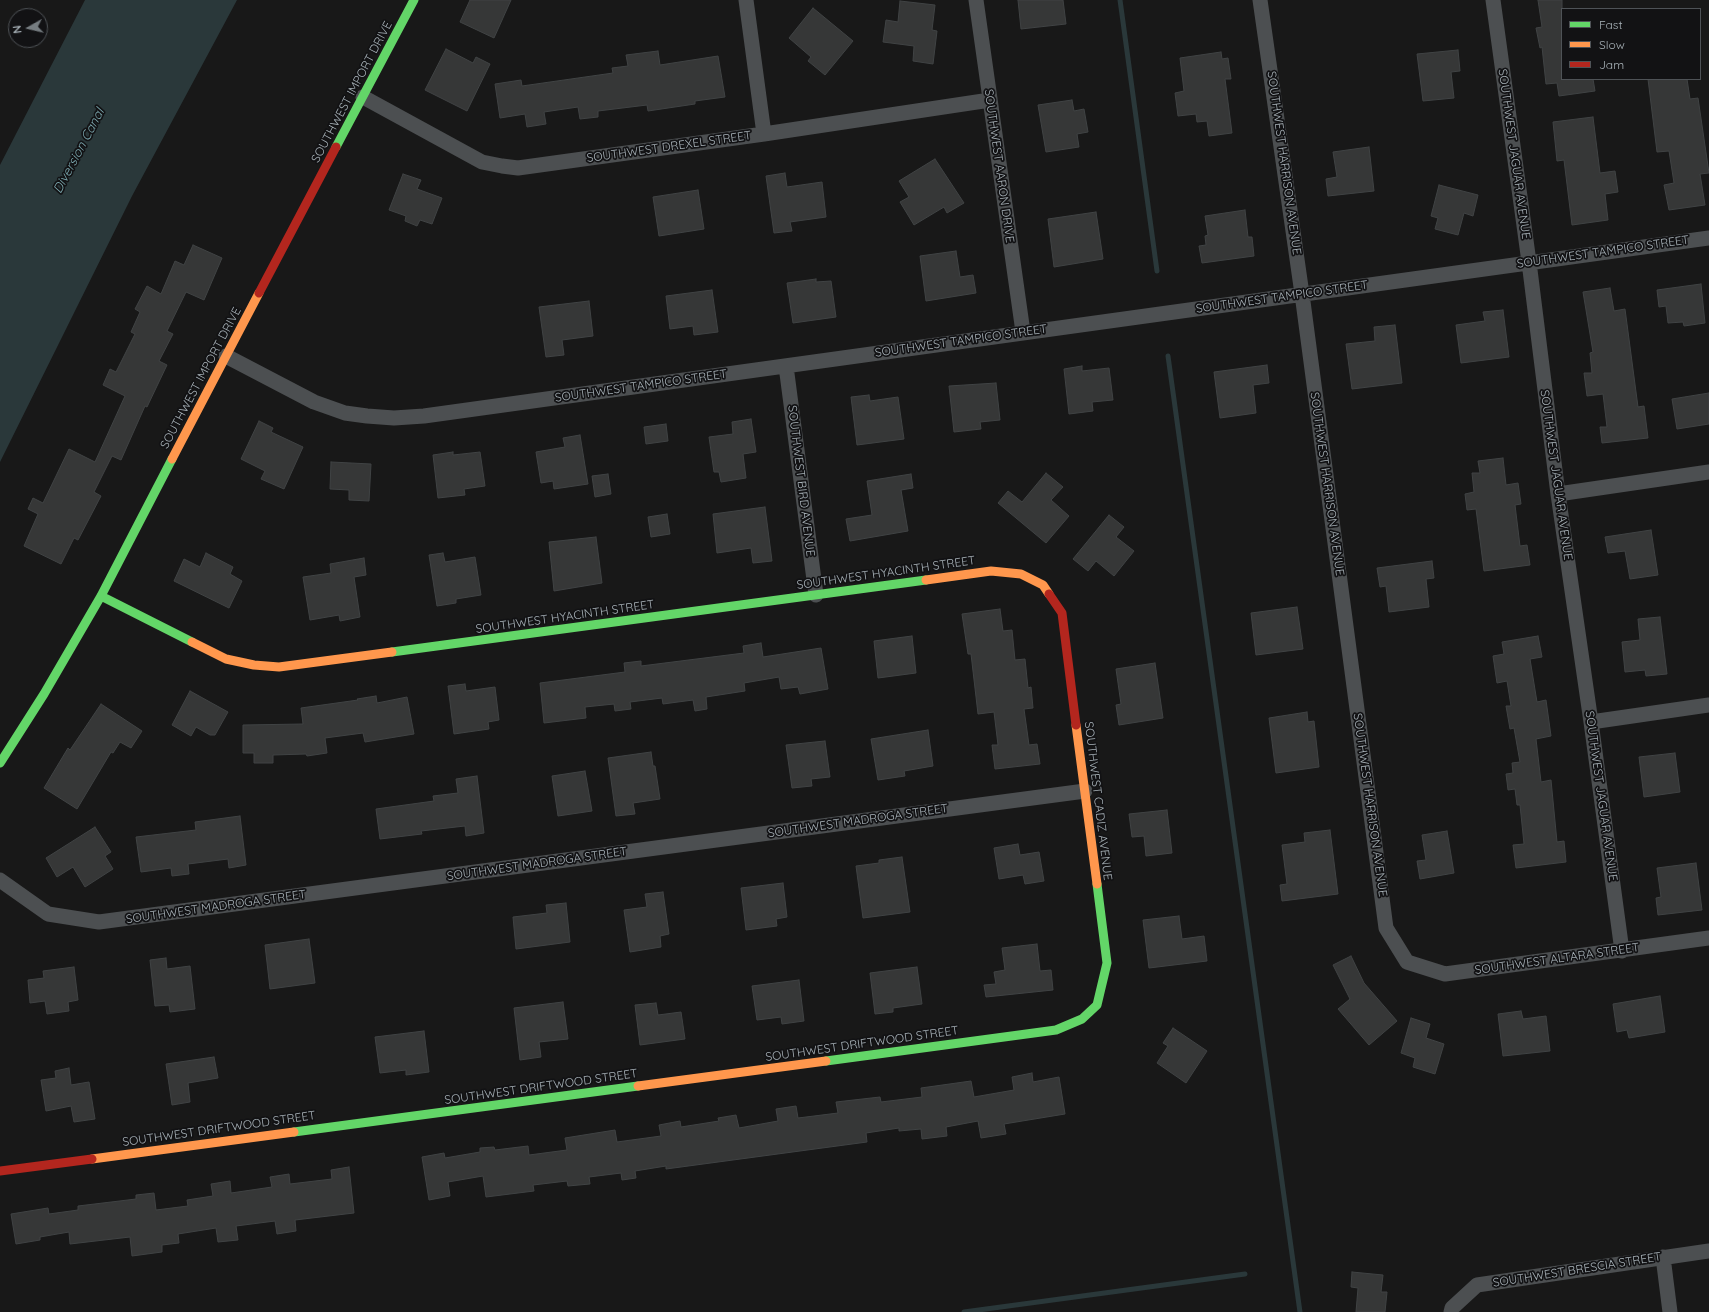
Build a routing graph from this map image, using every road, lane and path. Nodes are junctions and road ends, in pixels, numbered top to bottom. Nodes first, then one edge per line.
1 (414, 0) edge
2 (746, 0) edge
3 (976, 0) edge
4 (1260, 0) edge
5 (1493, 0) edge
6 (363, 97) junction
7 (990, 100) junction
8 (764, 134) junction
9 (1709, 238) edge
10 (1529, 262) junction
11 (1302, 294) junction
12 (1023, 332) junction
13 (226, 356) junction
14 (786, 366) junction
15 (1709, 472) edge
16 (1558, 494) junction
17 (1043, 585) joint
18 (816, 595) junction
19 (101, 596) junction
20 (1709, 705) edge
21 (1591, 722) junction
22 (0, 763) edge
23 (1085, 791) junction
24 (0, 880) edge
25 (1709, 938) edge
26 (1622, 951) junction
27 (1407, 962) joint
28 (1082, 1019) joint
29 (0, 1171) edge
30 (1709, 1251) edge
31 (1663, 1257) junction
32 (1452, 1310) edge
33 (1670, 1312) edge

1 - 6 street, SOUTHWEST IMPORT DRIVE
2 - 8 street
3 - 7 street, SOUTHWEST AARON DRIVE
4 - 11 street, SOUTHWEST HARRISON AVENUE
5 - 10 street, SOUTHWEST JAGUAR AVENUE
6 - 8 street, SOUTHWEST DREXEL STREET
6 - 13 street, SOUTHWEST IMPORT DRIVE
7 - 8 street, SOUTHWEST DREXEL STREET
7 - 12 street, SOUTHWEST AARON DRIVE
9 - 10 street, SOUTHWEST TAMPICO STREET
10 - 11 street, SOUTHWEST TAMPICO STREET
10 - 16 street, SOUTHWEST JAGUAR AVENUE
11 - 12 street, SOUTHWEST TAMPICO STREET
11 - 27 street, SOUTHWEST HARRISON AVENUE
12 - 14 street, SOUTHWEST TAMPICO STREET
13 - 14 street, SOUTHWEST TAMPICO STREET
13 - 19 street, SOUTHWEST IMPORT DRIVE
14 - 18 street, SOUTHWEST BIRD AVENUE
15 - 16 street
16 - 21 street, SOUTHWEST JAGUAR AVENUE
17 - 18 street, SOUTHWEST HYACINTH STREET
17 - 23 street, SOUTHWEST CADIZ AVENUE
18 - 19 street, SOUTHWEST HYACINTH STREET
19 - 22 street, SOUTHWEST IMPORT DRIVE
20 - 21 street
21 - 26 street, SOUTHWEST JAGUAR AVENUE
23 - 24 street, SOUTHWEST MADROGA STREET
23 - 28 street, SOUTHWEST CADIZ AVENUE
25 - 26 street, SOUTHWEST ALTARA STREET
26 - 27 street, SOUTHWEST ALTARA STREET
28 - 29 street, SOUTHWEST DRIFTWOOD STREET
30 - 31 street, SOUTHWEST BRESCIA STREET
31 - 32 street, SOUTHWEST BRESCIA STREET
31 - 33 street

